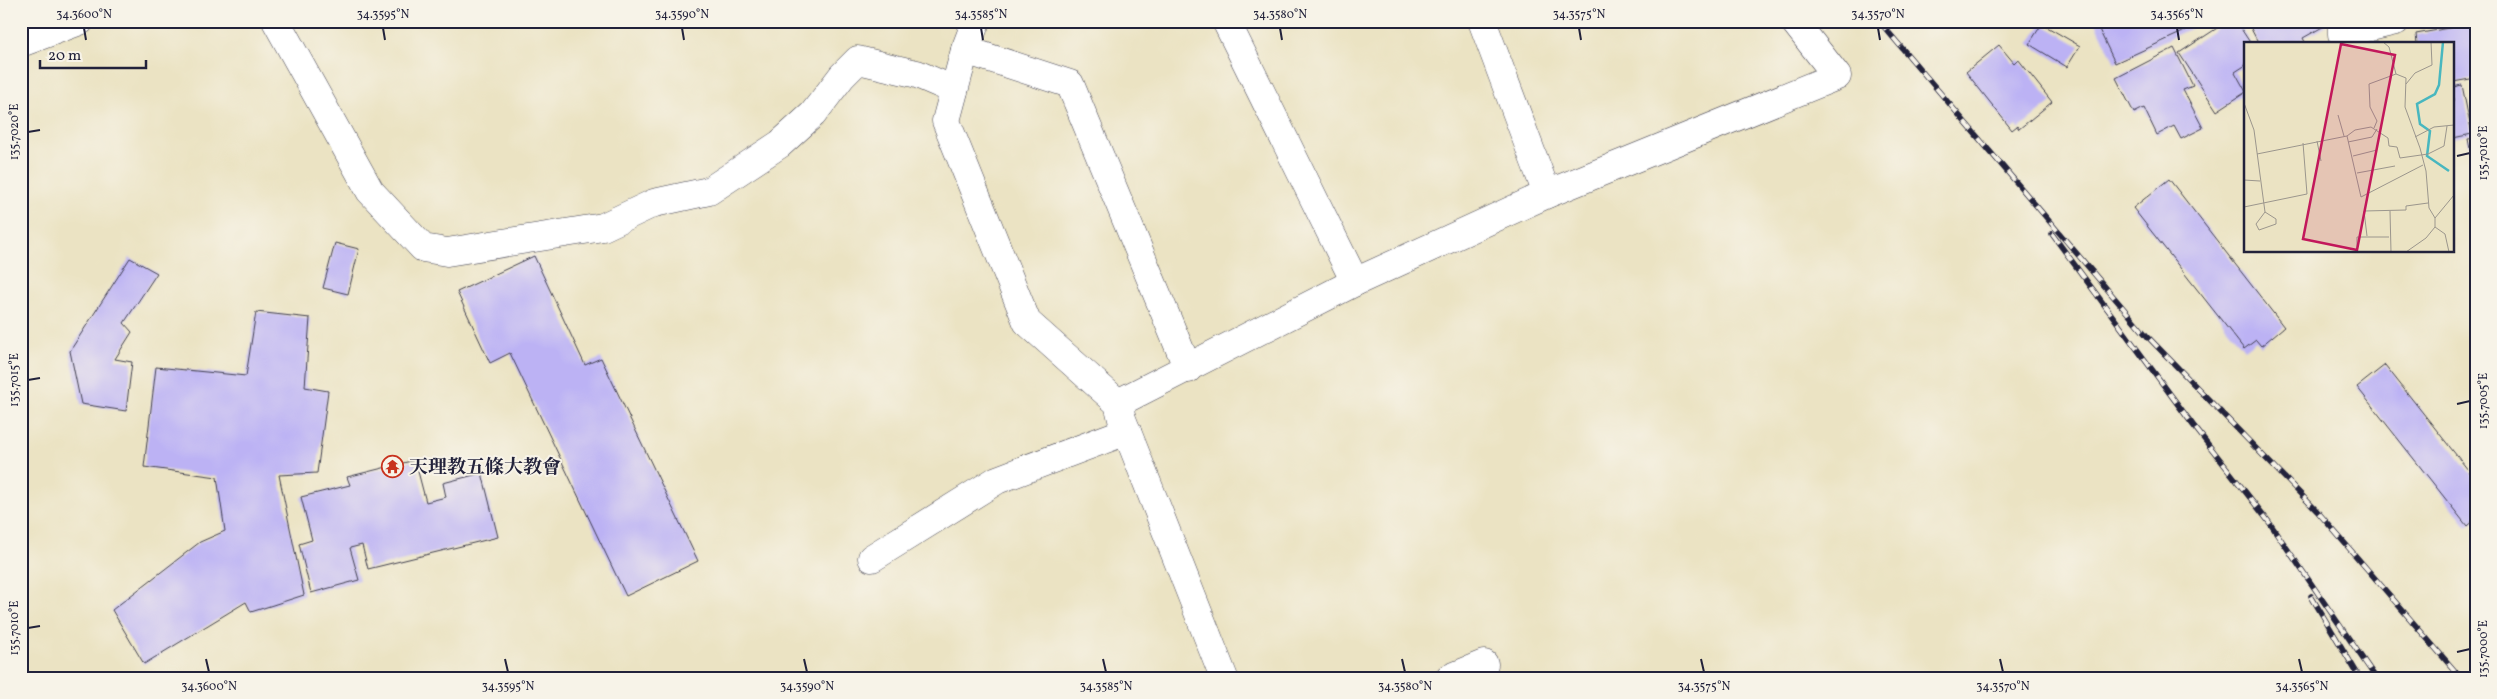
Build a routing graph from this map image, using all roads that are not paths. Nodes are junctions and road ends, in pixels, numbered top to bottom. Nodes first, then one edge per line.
1 (80, 21) edge
2 (276, 21) edge
3 (976, 21) edge
4 (1226, 21) edge
5 (1482, 21) edge
6 (1794, 21) edge
7 (2342, 21) edge
8 (2396, 21) edge
9 (21, 43) edge
10 (965, 50) junction
11 (954, 90) junction
12 (1547, 194) junction
13 (1355, 282) junction
14 (1188, 369) junction
15 (1122, 418) junction
16 (872, 558) dead end
17 (1484, 664) dead end
18 (1224, 678) edge
19 (1450, 678) edge

1 - 9 street
2 - 11 street
3 - 10 street
4 - 13 street
5 - 12 street
6 - 12 street
7 - 8 street
10 - 11 street
10 - 14 street
11 - 15 street
12 - 13 street
13 - 14 street
14 - 15 street
15 - 16 street
15 - 18 street
17 - 19 street

